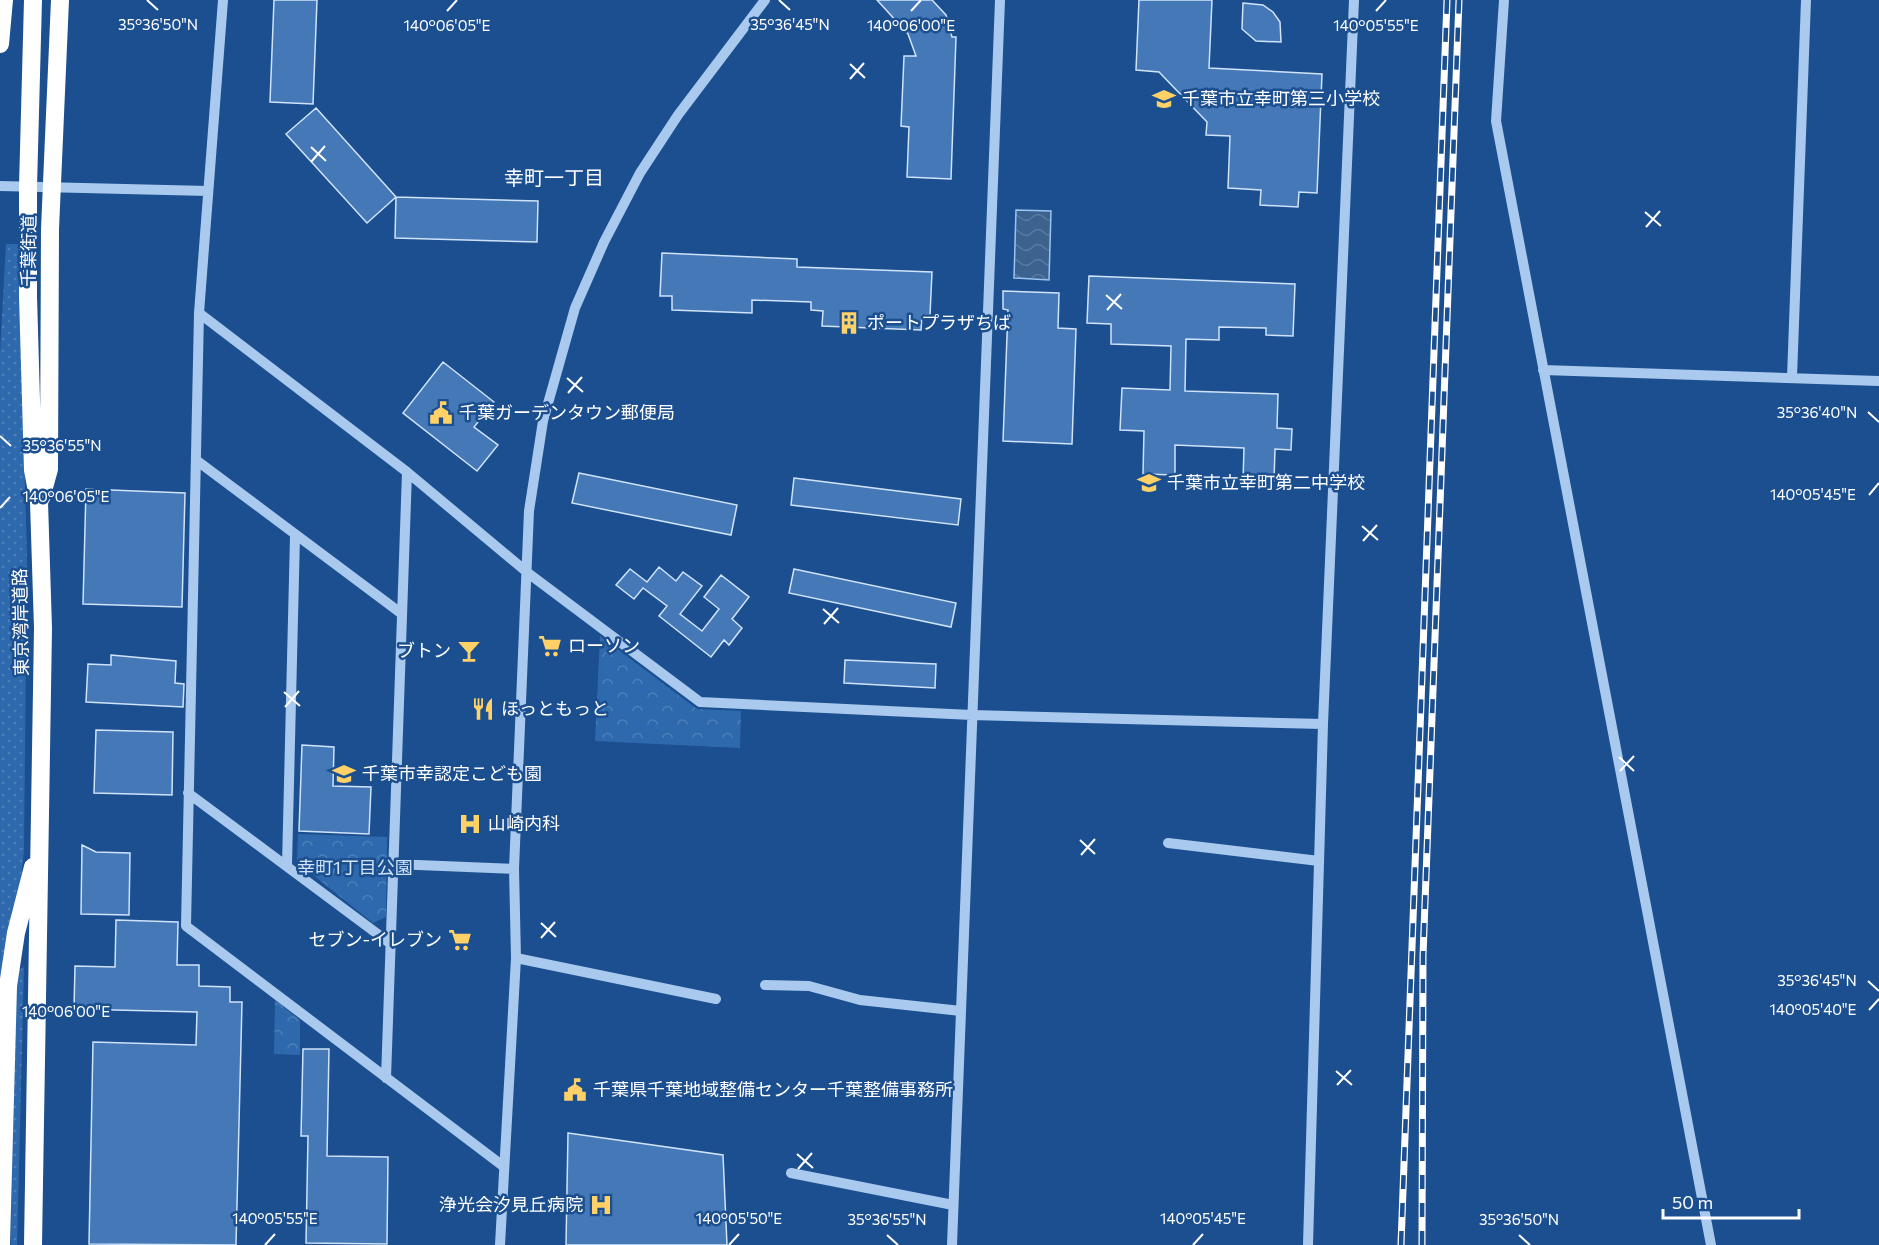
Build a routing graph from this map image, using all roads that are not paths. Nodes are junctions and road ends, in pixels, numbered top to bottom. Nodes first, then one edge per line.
1 (4, 0) edge
2 (33, 0) edge
3 (60, 0) edge
4 (223, 0) edge
5 (765, 0) edge
6 (1000, 0) edge
7 (1354, 0) edge
8 (1504, 0) edge
9 (1806, 0) edge
10 (0, 44) edge
11 (0, 186) edge
12 (28, 187) junction
13 (51, 188) junction
14 (208, 191) junction
15 (199, 313) junction
16 (1543, 370) junction
17 (1792, 377) junction
18 (1879, 381) edge
19 (196, 460) junction
20 (406, 472) junction
21 (39, 502) junction
22 (295, 536) junction
23 (528, 573) junction
24 (402, 614) junction
25 (972, 715) junction
26 (1323, 724) junction
27 (188, 793) junction
28 (40, 839) junction
29 (1168, 843) dead end
30 (1319, 861) junction
31 (393, 864) junction
32 (287, 865) junction
33 (514, 869) junction
34 (391, 944) junction
35 (516, 958) junction
36 (765, 985) dead end
37 (716, 999) dead end
38 (961, 1011) junction
39 (386, 1078) junction
40 (503, 1166) junction
41 (791, 1173) dead end
42 (953, 1205) junction
43 (1, 1245) edge
44 (33, 1245) edge
45 (500, 1245) edge
46 (952, 1245) edge
47 (1308, 1245) edge
48 (1712, 1245) edge

1 - 10 highway
2 - 12 highway, 東京湾岸道路
3 - 13 highway, 千葉街道
4 - 14 street
5 - 23 street
6 - 25 street
7 - 26 street
8 - 16 street
9 - 17 street
11 - 12 street
12 - 13 street
12 - 21 highway, 東京湾岸道路
13 - 14 street
13 - 21 highway, 千葉街道
14 - 15 street
15 - 19 street
15 - 20 street
16 - 17 street
16 - 48 street
17 - 18 street
19 - 22 street
19 - 27 street
20 - 23 street
20 - 24 street
21 - 28 highway, 東京湾岸道路
22 - 24 street
22 - 32 street
23 - 25 street
23 - 33 street
24 - 31 street
25 - 26 street
25 - 38 street
26 - 30 street
27 - 32 street
27 - 39 street
28 - 43 highway
28 - 44 highway, 東京湾岸道路
29 - 30 street
30 - 47 street
31 - 33 street
31 - 34 street
32 - 34 street
33 - 35 street
34 - 39 street
35 - 37 street
35 - 40 street
36 - 38 street
38 - 42 street
39 - 40 street
40 - 45 street
41 - 42 street
42 - 46 street

